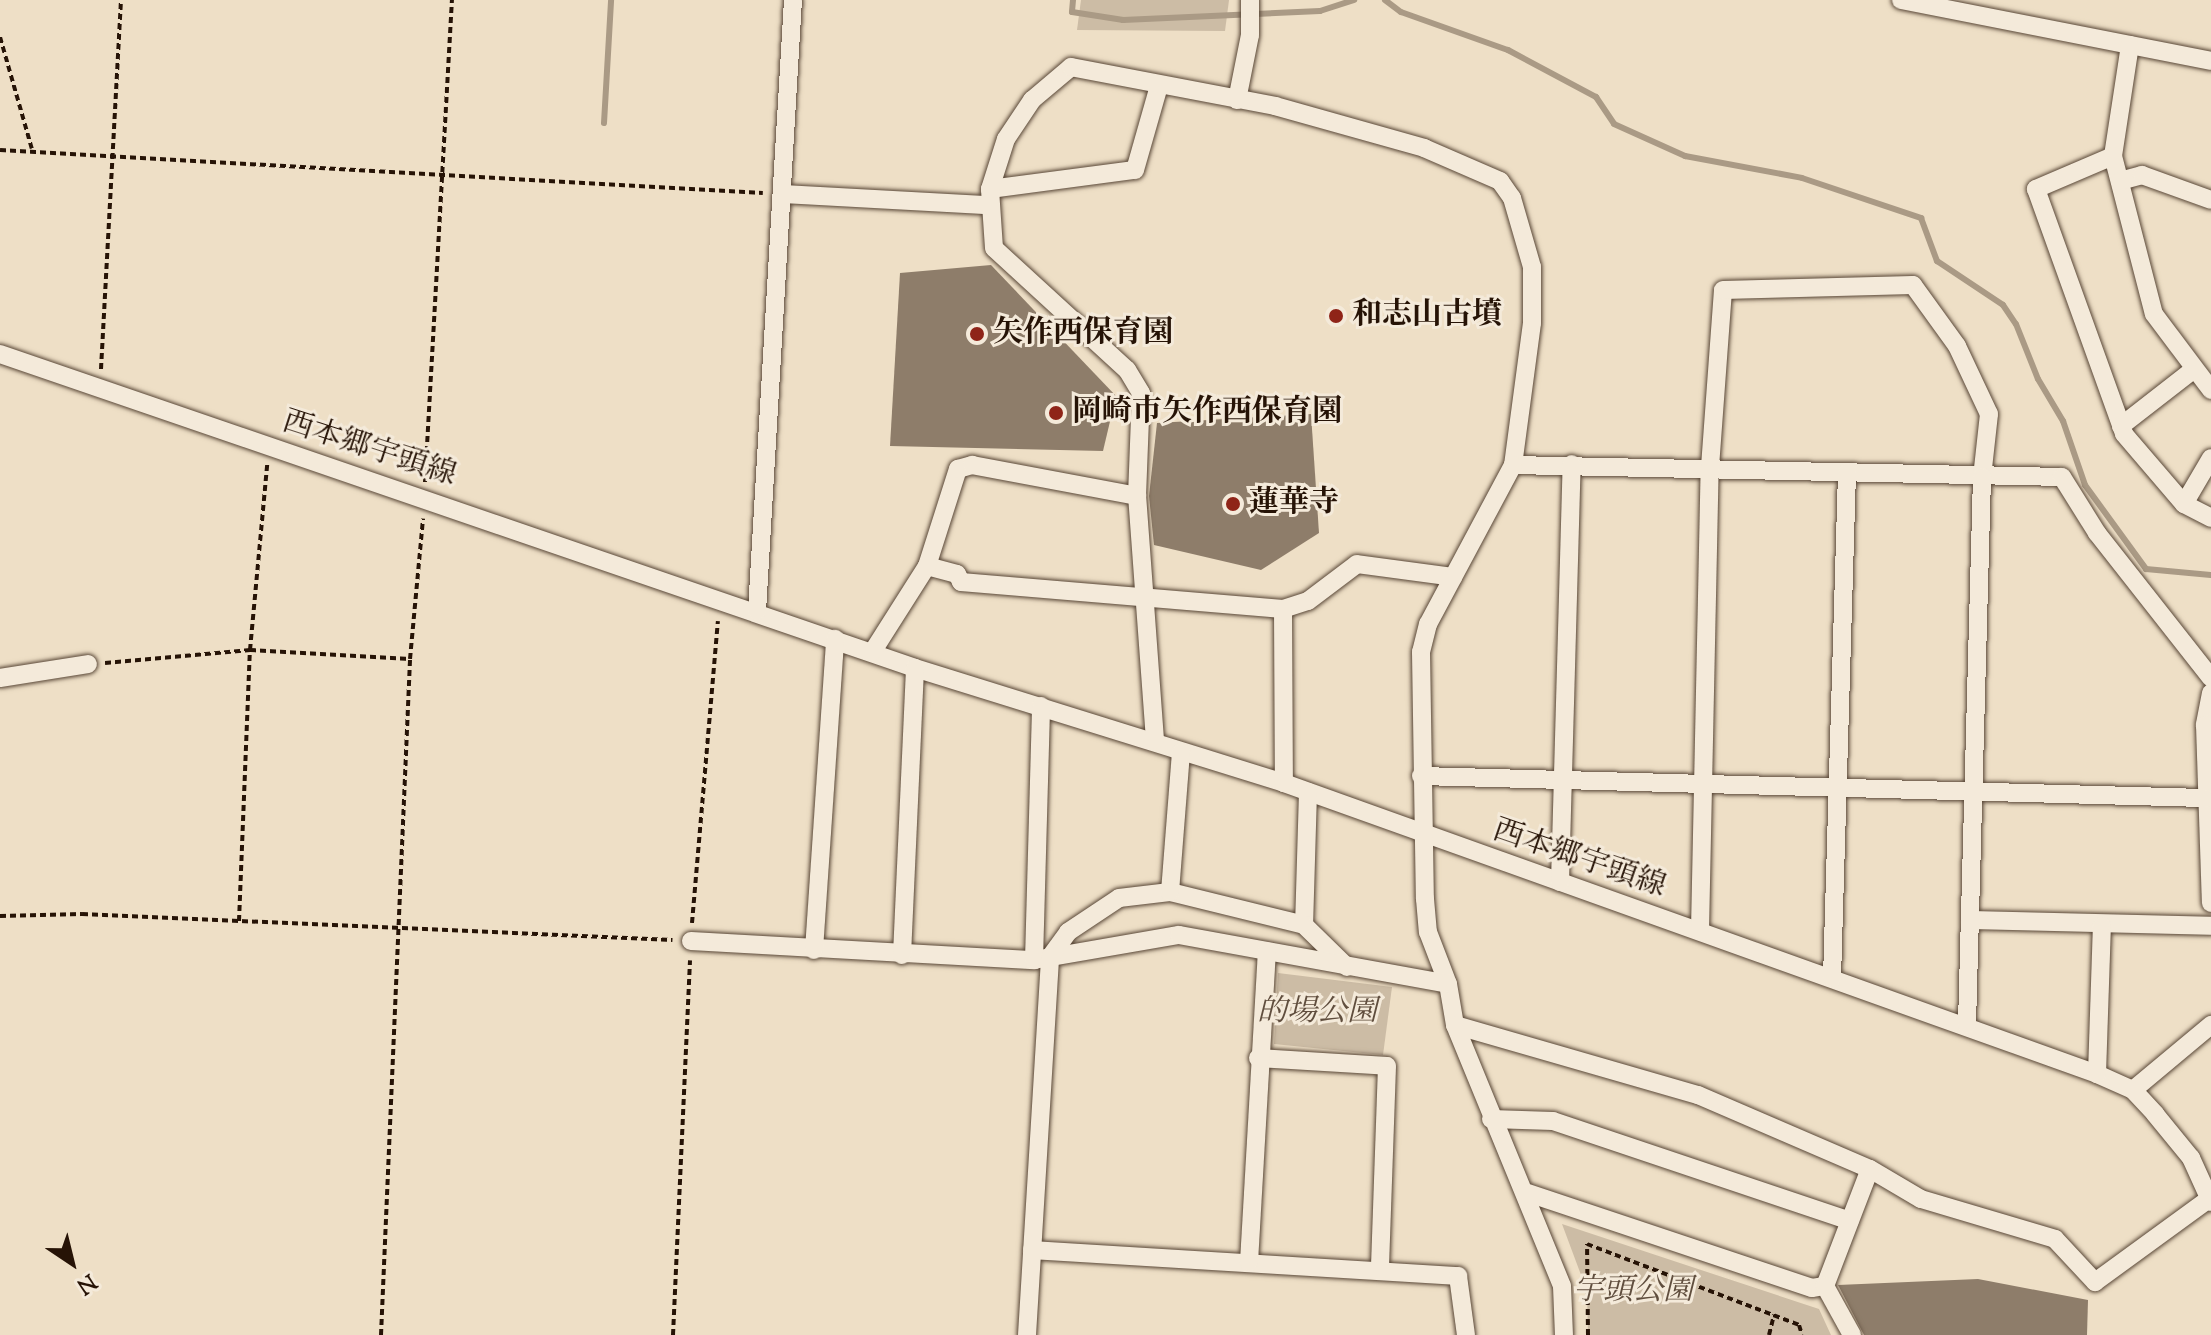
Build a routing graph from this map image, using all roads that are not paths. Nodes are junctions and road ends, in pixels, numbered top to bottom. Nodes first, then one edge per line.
1 (793, 0) edge
2 (1250, 0) edge
3 (1901, 0) edge
4 (2130, 45) junction
5 (2211, 61) edge
6 (1159, 86) junction
7 (1237, 100) junction
8 (2113, 156) junction
9 (2120, 181) junction
10 (783, 194) junction
11 (990, 197) junction
12 (2211, 200) edge
13 (0, 354) edge
14 (2193, 370) junction
15 (2211, 390) edge
16 (2121, 426) junction
17 (2211, 458) edge
18 (1572, 464) junction
19 (1513, 465) junction
20 (1710, 467) junction
21 (1847, 472) junction
22 (1982, 477) junction
23 (1137, 496) junction
24 (2184, 504) junction
25 (2211, 518) edge
26 (927, 566) junction
27 (1453, 577) junction
28 (1145, 600) junction
29 (1283, 609) junction
30 (757, 611) junction
31 (835, 639) junction
32 (873, 651) junction
33 (88, 664) road end
34 (915, 668) junction
35 (0, 678) edge
36 (2211, 678) edge
37 (2211, 693) edge
38 (1041, 706) junction
39 (1155, 740) junction
40 (1181, 752) junction
41 (1421, 776) junction
42 (1284, 783) junction
43 (1566, 784) junction
44 (1700, 784) junction
45 (1838, 791) junction
46 (1971, 791) junction
47 (1308, 792) junction
48 (2205, 798) junction
49 (1423, 837) junction
50 (1560, 882) junction
51 (1170, 892) junction
52 (2211, 903) edge
53 (1970, 920) junction
54 (1304, 925) junction
55 (2102, 926) junction
56 (2211, 926) edge
57 (1700, 930) junction
58 (691, 941) road end
59 (814, 950) junction
60 (1267, 952) junction
61 (902, 955) junction
62 (1042, 959) junction
63 (1347, 967) junction
64 (1832, 978) junction
65 (1448, 984) junction
66 (1455, 1025) junction
67 (1967, 1025) junction
68 (2211, 1025) edge
69 (1258, 1058) junction
70 (2097, 1074) junction
71 (2133, 1090) junction
72 (1491, 1119) junction
73 (1870, 1169) junction
74 (1528, 1193) junction
75 (2210, 1201) edge
76 (1850, 1221) junction
77 (1032, 1250) junction
78 (1249, 1262) junction
79 (1380, 1271) junction
80 (1825, 1286) junction
81 (1027, 1335) edge
82 (1466, 1335) edge
83 (1564, 1335) edge
84 (1852, 1335) edge

1 - 10 street
2 - 7 street
3 - 4 street
4 - 5 street
4 - 8 street
6 - 7 street
6 - 11 street
6 - 11 street
7 - 19 street
8 - 9 street
8 - 16 street
9 - 12 street
9 - 14 street
10 - 11 street
10 - 30 street
11 - 23 street
13 - 30 street, 西本郷宇頭線
14 - 15 street
14 - 16 street
16 - 24 street
17 - 24 street
18 - 19 street
18 - 20 street
18 - 43 street
19 - 27 street
20 - 21 street
20 - 22 street
20 - 44 street
21 - 22 street
21 - 45 street
22 - 36 street
22 - 46 street
23 - 26 street
23 - 28 street
24 - 25 street
26 - 28 street
26 - 32 street
27 - 29 street
27 - 41 street
28 - 29 street
28 - 39 street
29 - 42 street
30 - 31 street
31 - 32 street, 西本郷宇頭線
31 - 59 street
32 - 34 street, 西本郷宇頭線
33 - 35 street
34 - 38 street, 西本郷宇頭線
34 - 61 street
37 - 48 street
38 - 39 street, 西本郷宇頭線
38 - 62 street
39 - 40 street, 西本郷宇頭線
40 - 42 street, 西本郷宇頭線
40 - 51 street
41 - 43 street
41 - 49 street
42 - 47 street, 西本郷宇頭線
43 - 44 street
43 - 50 street
44 - 45 street
44 - 57 street
45 - 46 street
45 - 64 street
46 - 48 street
46 - 53 street
47 - 49 street, 西本郷宇頭線
47 - 54 street
48 - 52 street
49 - 50 street, 西本郷宇頭線
49 - 65 street
50 - 57 street, 西本郷宇頭線
51 - 54 street
51 - 62 street
53 - 55 street
53 - 67 street
54 - 63 street
55 - 56 street
55 - 70 street
57 - 64 street, 西本郷宇頭線
58 - 59 street
59 - 61 street
60 - 62 street
60 - 63 street
60 - 69 street
61 - 62 street
62 - 77 street
63 - 65 street
64 - 67 street, 西本郷宇頭線
65 - 66 street
66 - 72 street
66 - 73 street
67 - 70 street, 西本郷宇頭線
68 - 71 street
69 - 78 street
69 - 79 street
70 - 71 street, 西本郷宇頭線
71 - 75 street, 西本郷宇頭線
72 - 74 street
72 - 76 street
73 - 75 street
73 - 76 street
74 - 80 street
74 - 83 street
76 - 80 street
77 - 78 street
77 - 81 street
78 - 79 street
79 - 82 street
80 - 84 street

